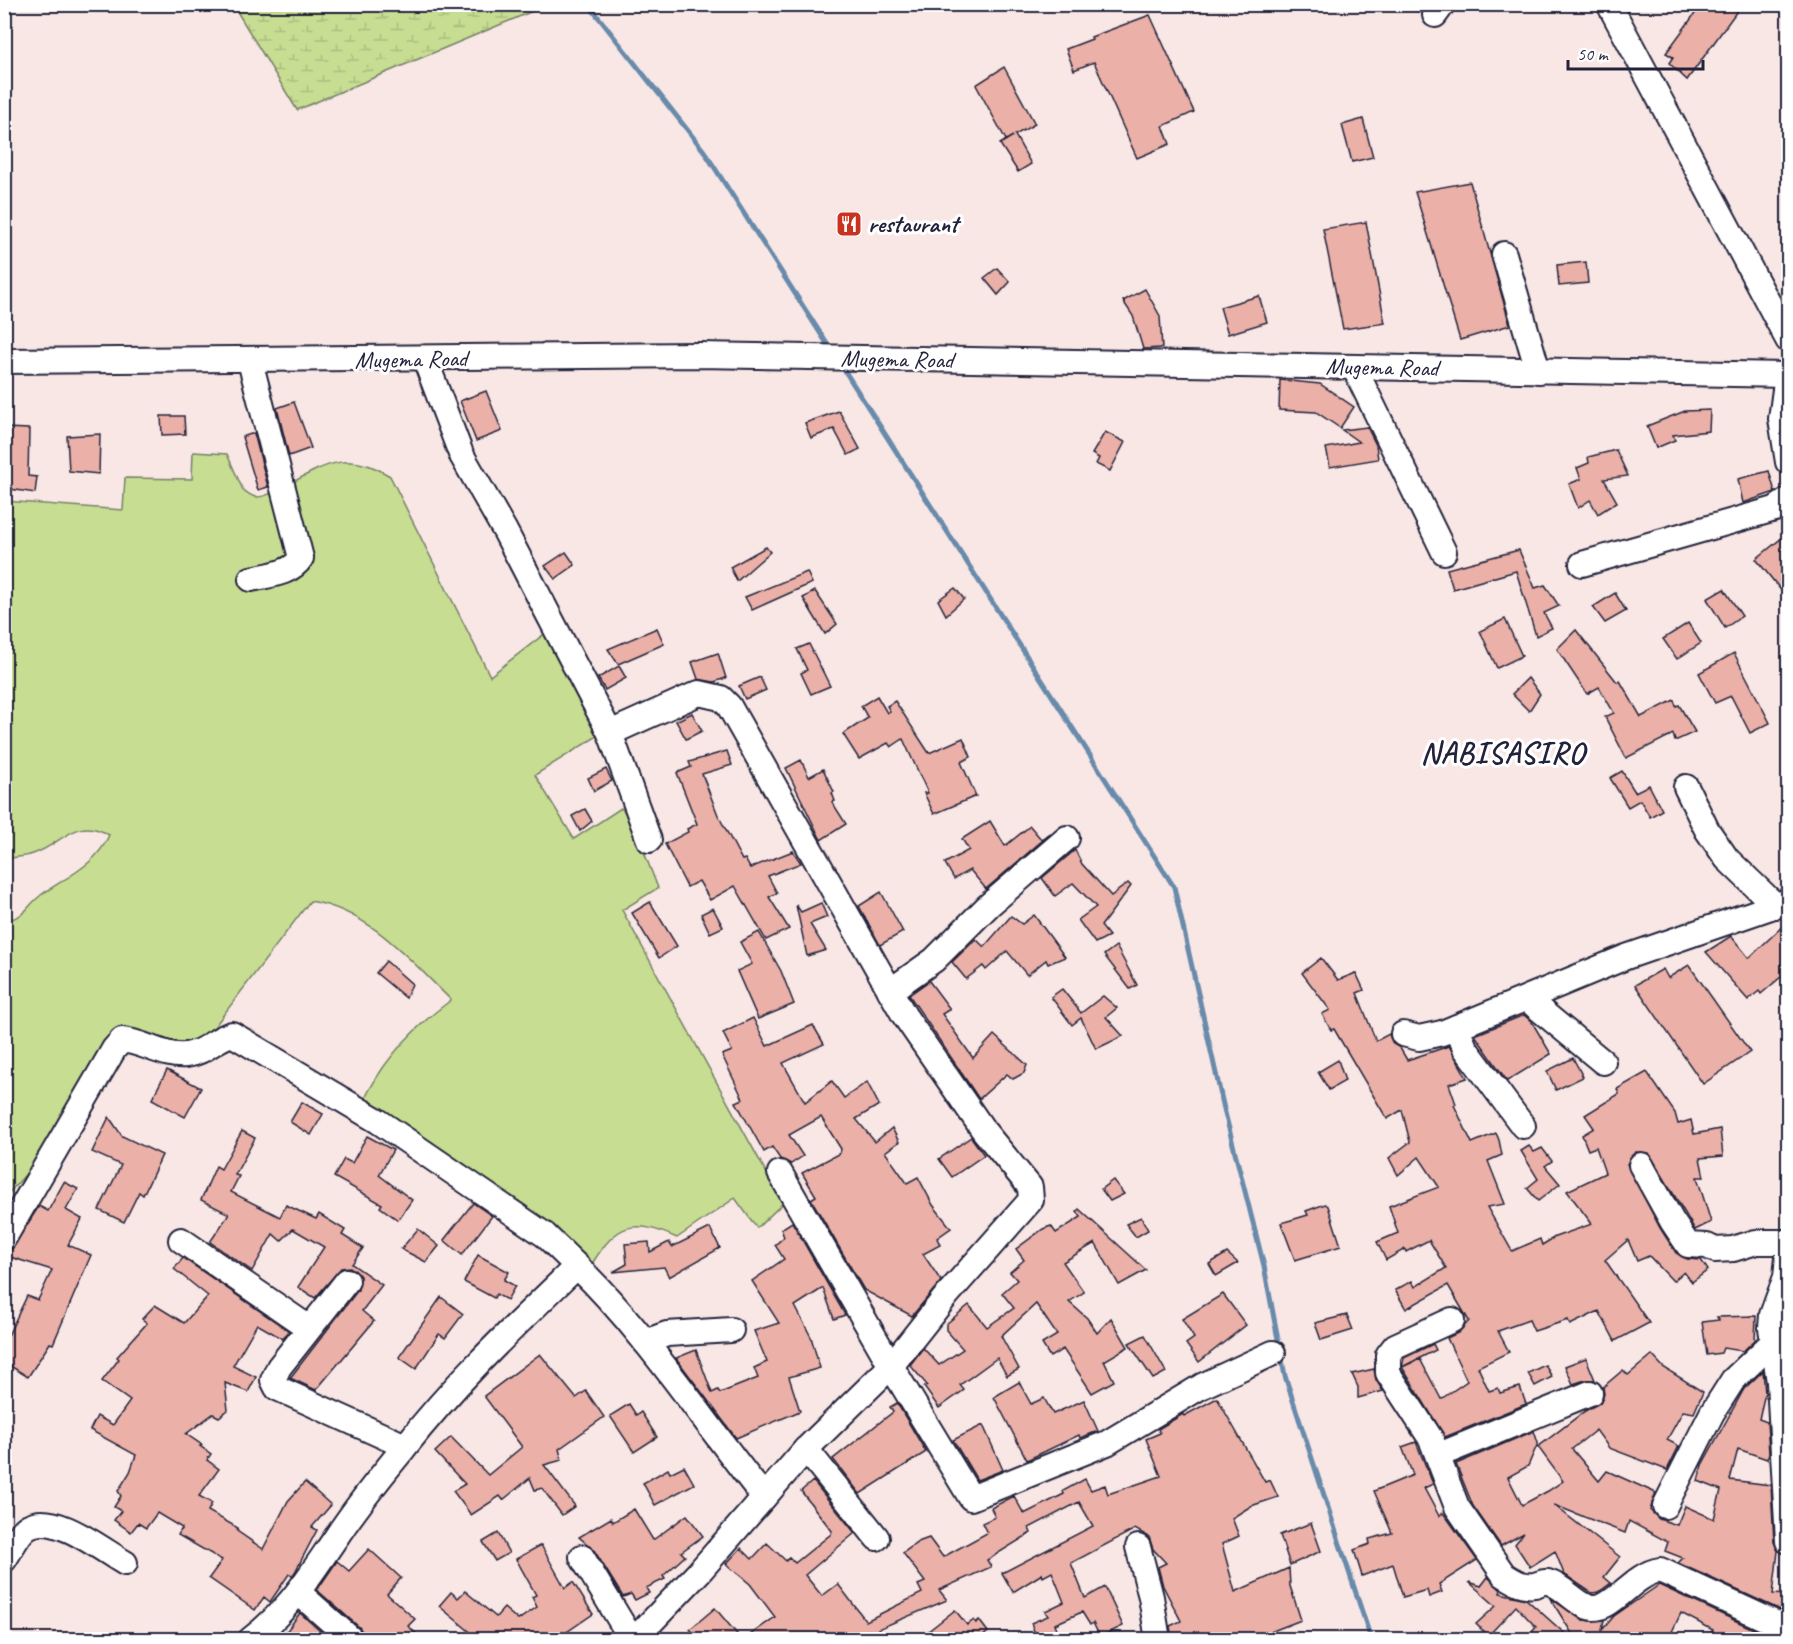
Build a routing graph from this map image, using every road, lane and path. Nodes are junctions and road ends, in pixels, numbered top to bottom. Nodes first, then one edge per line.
1 (1609, 4) edge
2 (1504, 254) dead end
3 (1788, 340) edge
4 (425, 359) junction
5 (4, 361) edge
6 (250, 361) junction
7 (1354, 367) junction
8 (1538, 371) junction
9 (1788, 375) edge
10 (1788, 462) edge
11 (1788, 500) edge
12 (1444, 552) dead end
13 (1581, 564) dead end
14 (251, 579) dead end
15 (610, 733) junction
16 (1686, 787) dead end
17 (1067, 838) dead end
18 (649, 840) dead end
19 (1782, 903) edge
20 (890, 991) junction
21 (1527, 999) junction
22 (1456, 1027) junction
23 (1403, 1034) dead end
24 (1603, 1062) dead end
25 (1523, 1126) dead end
26 (1641, 1165) dead end
27 (780, 1173) dead end
28 (4, 1238) edge
29 (182, 1240) dead end
30 (1788, 1242) edge
31 (1788, 1256) edge
32 (577, 1266) junction
33 (347, 1281) dead end
34 (1452, 1320) dead end
35 (309, 1328) junction
36 (731, 1330) dead end
37 (645, 1342) junction
38 (1772, 1343) junction
39 (1273, 1353) dead end
40 (891, 1366) junction
41 (1590, 1394) dead end
42 (405, 1446) junction
43 (806, 1449) junction
44 (1439, 1455) junction
45 (764, 1497) junction
46 (1665, 1506) dead end
47 (877, 1538) dead end
48 (1788, 1541) edge
49 (1138, 1547) dead end
50 (582, 1557) dead end
51 (4, 1560) edge
52 (125, 1563) dead end
53 (299, 1593) junction
54 (1788, 1629) edge
55 (351, 1639) edge
56 (250, 1640) edge
57 (633, 1640) edge
58 (1158, 1640) edge

1 - 3 street
2 - 8 street
4 - 6 street, Mugema Road
4 - 7 street, Mugema Road
4 - 15 street
5 - 6 street, Mugema Road
6 - 14 street
7 - 8 street, Mugema Road
7 - 12 street
8 - 9 street, Mugema Road
9 - 10 street
11 - 13 street
15 - 18 street
15 - 20 street
16 - 19 street
17 - 20 street
19 - 21 street
20 - 40 street
21 - 22 street
21 - 24 street
22 - 23 street
22 - 25 street
26 - 30 street
27 - 40 street
28 - 32 street
29 - 35 street
31 - 38 street
32 - 37 street
32 - 42 street
33 - 35 street
34 - 44 street
35 - 42 street
36 - 37 street
37 - 45 street
38 - 46 street
38 - 48 street
39 - 40 street
40 - 43 street
41 - 44 street
42 - 53 street
43 - 45 street
43 - 47 street
44 - 54 street
45 - 57 street
49 - 58 street
50 - 57 street
51 - 52 street
53 - 55 street
53 - 56 street

